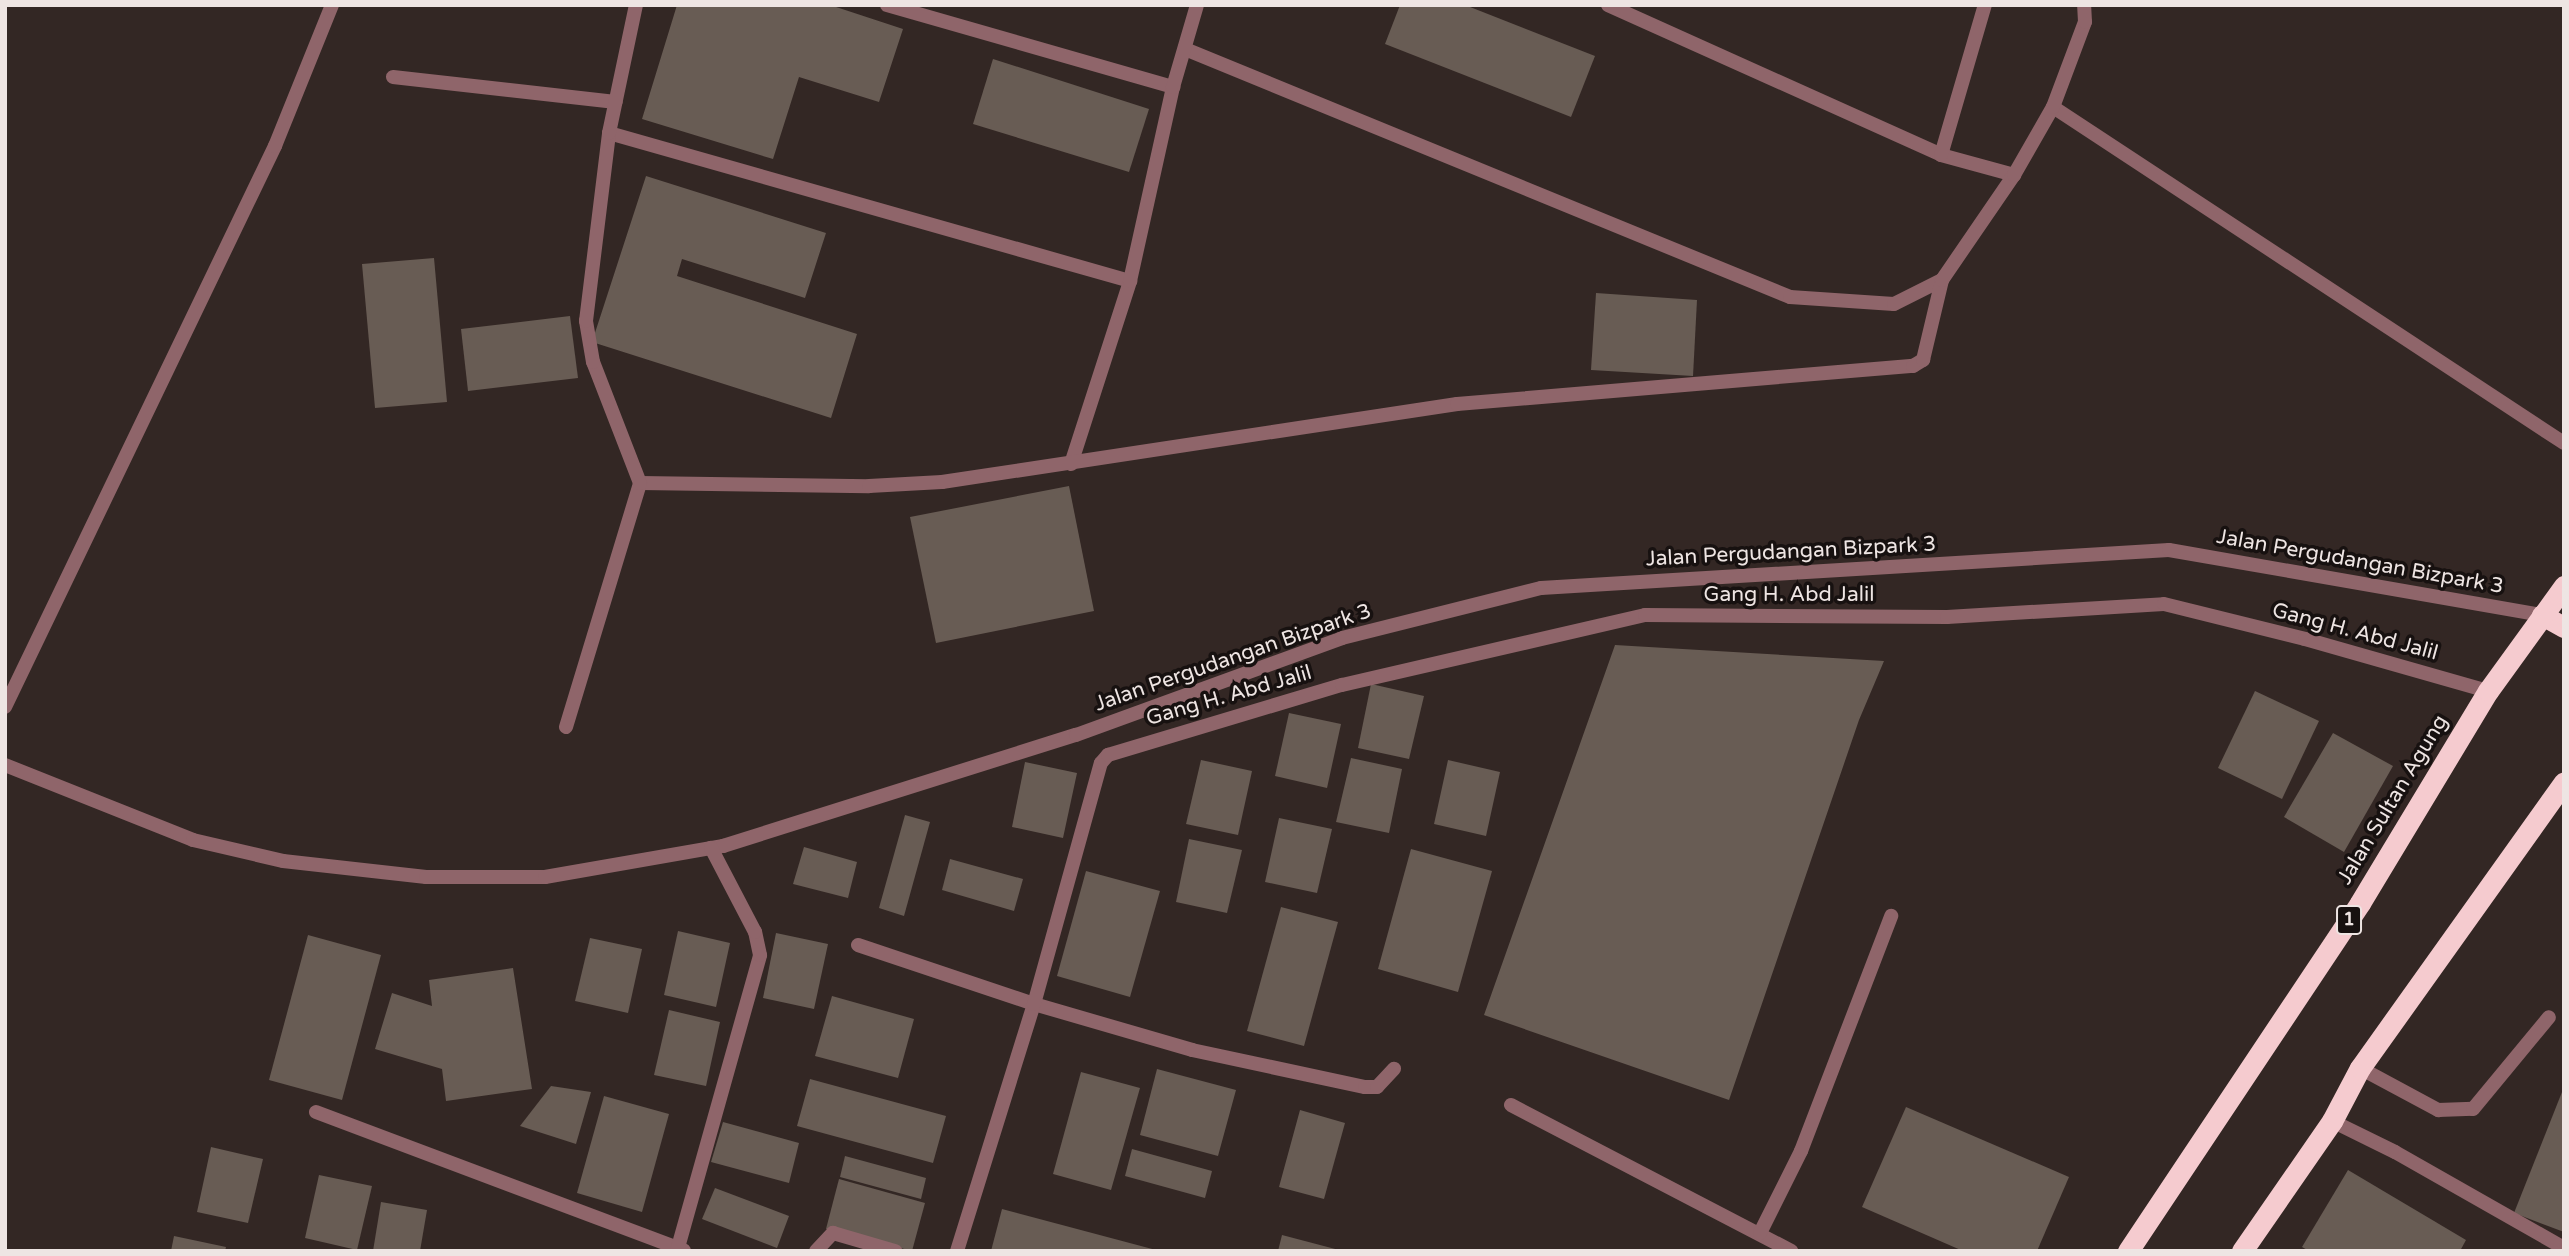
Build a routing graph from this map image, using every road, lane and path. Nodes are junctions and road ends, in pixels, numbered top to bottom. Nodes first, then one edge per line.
1 (332, 5) edge
2 (636, 5) edge
3 (887, 5) edge
4 (1197, 5) edge
5 (1608, 5) edge
6 (1985, 5) edge
7 (2084, 5) edge
8 (1185, 49) junction
9 (393, 77) dead end
10 (1173, 87) junction
11 (616, 102) junction
12 (2053, 107) junction
13 (609, 133) junction
14 (1941, 155) junction
15 (2014, 175) junction
16 (1942, 279) junction
17 (1130, 281) junction
18 (2564, 443) edge
19 (1071, 464) junction
20 (640, 483) junction
21 (2564, 586) edge
22 (2542, 615) junction
23 (2564, 627) edge
24 (2487, 691) junction
25 (5, 707) edge
26 (566, 727) dead end
27 (5, 765) edge
28 (2564, 782) edge
29 (711, 848) junction
30 (1891, 916) dead end
31 (858, 945) dead end
32 (1034, 1004) junction
33 (2549, 1017) dead end
34 (2360, 1068) junction
35 (1394, 1069) dead end
36 (1511, 1105) dead end
37 (316, 1112) dead end
38 (2332, 1121) junction
39 (1760, 1233) junction
40 (2564, 1248) edge
41 (680, 1250) edge
42 (816, 1251) edge
43 (895, 1251) edge
44 (957, 1251) edge
45 (1791, 1251) edge
46 (2128, 1251) edge
47 (2242, 1251) edge

1 - 25 street
2 - 11 street
3 - 10 street
4 - 8 street
5 - 14 street
6 - 14 street
7 - 12 street
8 - 10 street
8 - 16 street
9 - 11 street
10 - 17 street
11 - 13 street
12 - 15 street
12 - 18 street
13 - 17 street
13 - 20 street
14 - 15 street
15 - 16 street
16 - 19 street
17 - 19 street
19 - 20 street
20 - 26 street
21 - 22 highway, Jalan Sultan Agung / 1
22 - 23 highway
22 - 24 highway, Jalan Sultan Agung / 1
22 - 29 street, Jalan Pergudangan Bizpark 3
24 - 32 street, Gang H. Abd Jalil
24 - 46 highway, Jalan Sultan Agung / 1
27 - 29 street, Jalan Pergudangan Bizpark 3
28 - 34 highway
29 - 41 street
30 - 39 street
31 - 32 street
32 - 35 street
32 - 44 street
33 - 34 street
34 - 38 highway
36 - 39 street
37 - 41 street
38 - 40 street
38 - 47 highway
39 - 45 street
42 - 43 street

